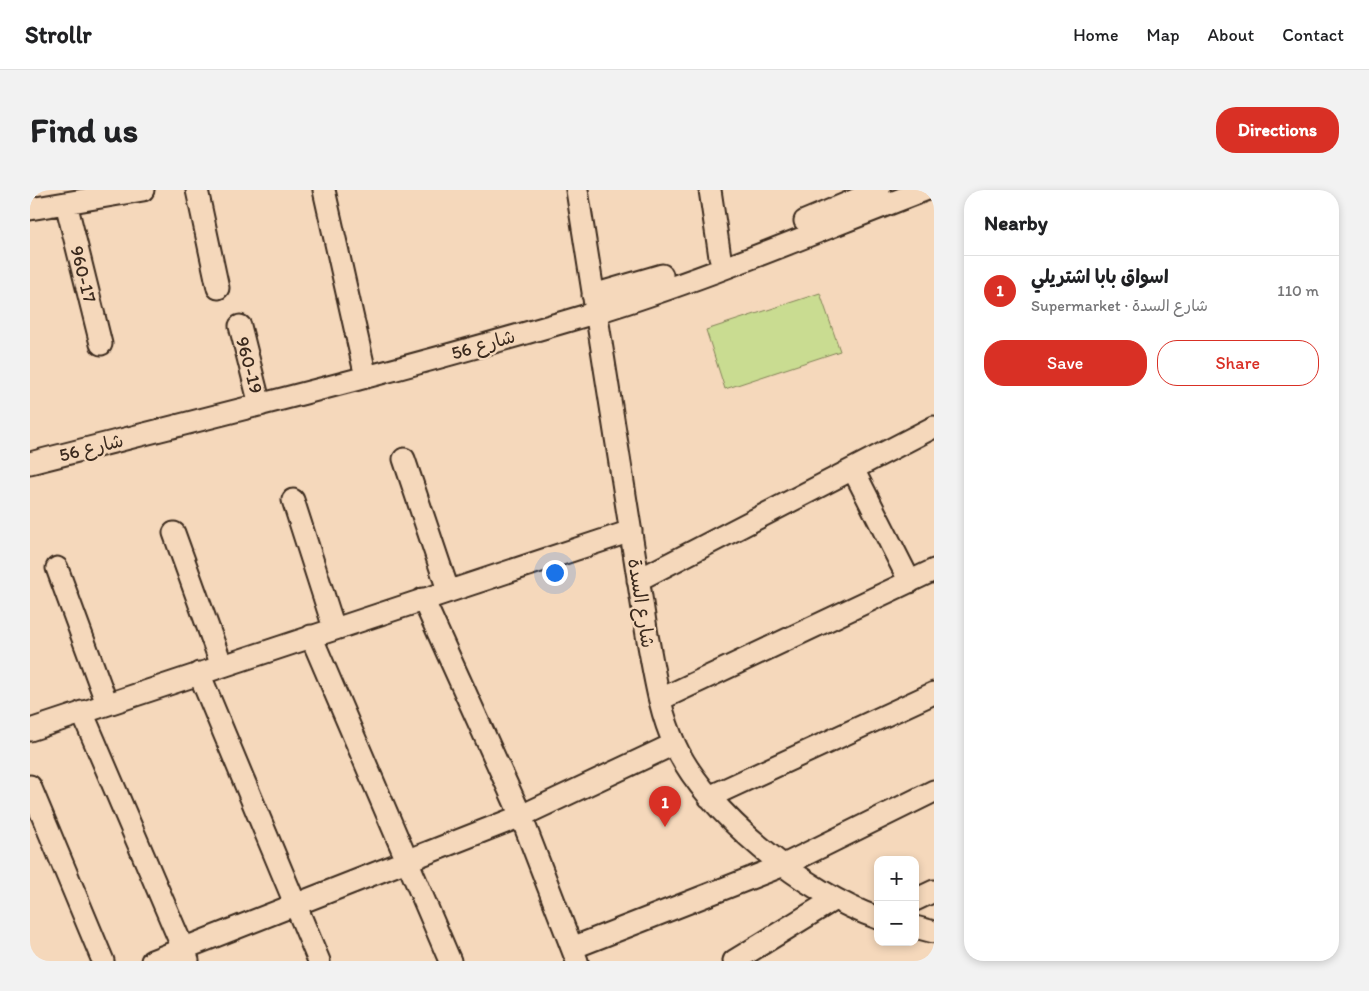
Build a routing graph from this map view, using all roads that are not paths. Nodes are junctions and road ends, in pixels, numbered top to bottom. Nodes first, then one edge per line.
1 (143, 190) edge
2 (197, 190) edge
3 (324, 190) edge
4 (577, 190) edge
5 (710, 190) edge
6 (879, 190) edge
7 (925, 190) edge
8 (66, 203) junction
9 (30, 209) edge
10 (720, 258) junction
11 (218, 288) dead end
12 (594, 304) junction
13 (240, 326) dead end
14 (101, 344) dead end
15 (366, 376) junction
16 (260, 405) junction
17 (934, 427) edge
18 (404, 459) dead end
19 (30, 463) edge
20 (852, 469) junction
21 (293, 500) dead end
22 (631, 531) junction
23 (174, 533) dead end
24 (57, 568) dead end
25 (934, 570) edge
26 (638, 580) junction
27 (910, 582) junction
28 (448, 590) junction
29 (424, 598) junction
30 (334, 628) junction
31 (311, 636) junction
32 (222, 666) junction
33 (199, 674) junction
34 (934, 693) edge
35 (661, 699) junction
36 (107, 704) junction
37 (82, 712) junction
38 (30, 730) edge
39 (674, 744) junction
40 (30, 786) edge
41 (934, 791) edge
42 (709, 798) junction
43 (522, 816) junction
44 (408, 861) junction
45 (784, 865) junction
46 (934, 891) edge
47 (919, 898) edge
48 (833, 900) junction
49 (295, 906) junction
50 (874, 916) edge
51 (919, 928) edge
52 (934, 932) edge
53 (575, 954) edge
54 (186, 955) edge
55 (103, 961) edge
56 (152, 961) edge
57 (319, 961) edge
58 (450, 961) edge
59 (734, 961) edge

1 - 8 street
2 - 11 street
3 - 15 street
4 - 12 street, شارع السدة
5 - 10 street
6 - 10 street
7 - 12 street, شارع 56
8 - 9 street
8 - 14 street, 960-17
10 - 12 street
12 - 15 street, شارع 56
12 - 22 street, شارع السدة
13 - 16 street, 960-19
15 - 16 street, شارع 56
16 - 19 street, شارع 56
17 - 20 street
18 - 28 street
20 - 26 street
20 - 27 street
21 - 30 street
22 - 26 street, شارع السدة
22 - 28 street
23 - 32 street
24 - 36 street
25 - 27 street
26 - 35 street, شارع السدة
27 - 35 street
28 - 29 street
29 - 30 street
29 - 43 street
30 - 31 street
31 - 32 street
31 - 44 street
32 - 33 street
33 - 36 street
33 - 49 street
34 - 42 street
35 - 39 street, شارع السدة
36 - 37 street
37 - 38 street
37 - 54 street
39 - 42 street, شارع السدة
39 - 43 street
40 - 55 street
41 - 45 street
42 - 45 street, شارع السدة
43 - 44 street
43 - 53 street
44 - 49 street
44 - 58 street
45 - 48 street, شارع السدة
45 - 53 street
46 - 47 street
48 - 50 street, شارع السدة
48 - 59 street
49 - 54 street
49 - 57 street
51 - 52 street
54 - 56 street

